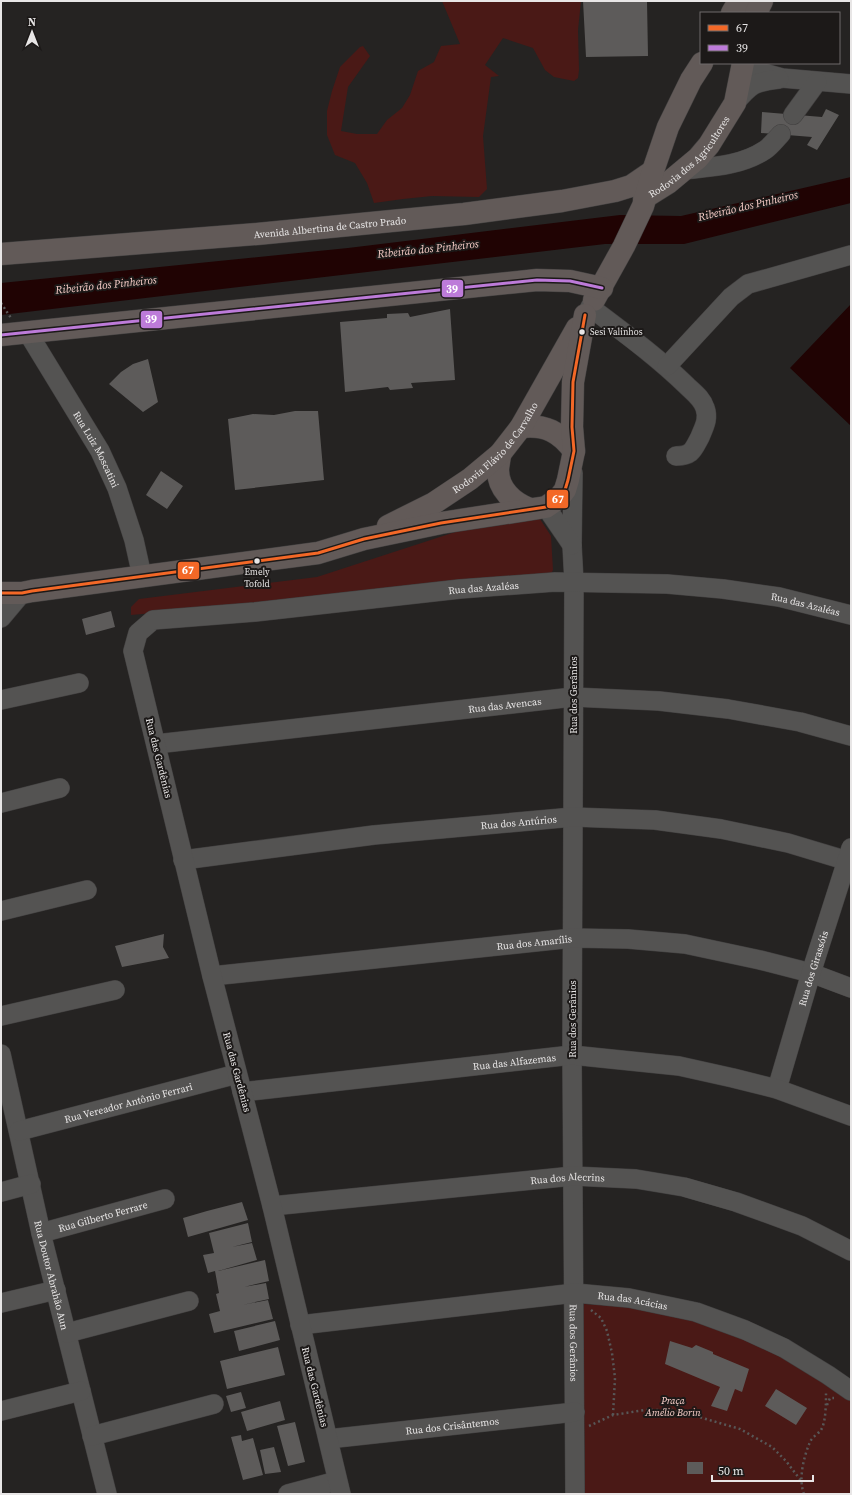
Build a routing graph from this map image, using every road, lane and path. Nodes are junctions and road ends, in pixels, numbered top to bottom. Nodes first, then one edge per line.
1 (739, 1) edge
2 (762, 1) edge
3 (733, 12) edge
4 (756, 12) edge
5 (701, 64) edge
6 (743, 64) edge
7 (745, 64) edge
8 (782, 78) junction
9 (817, 82) junction
10 (851, 84) edge
11 (736, 104) junction
12 (793, 115) dead end
13 (781, 134) dead end
14 (683, 170) junction
15 (652, 171) junction
16 (644, 202) junction
17 (1, 254) edge
18 (851, 255) edge
19 (602, 288) junction
20 (1, 303) edge
21 (588, 311) junction
22 (6, 326) edge
23 (28, 333) junction
24 (667, 366) junction
25 (521, 427) junction
26 (574, 451) junction
27 (500, 454) junction
28 (676, 456) dead end
29 (538, 508) junction
30 (364, 539) junction
31 (572, 544) junction
32 (142, 576) junction
33 (574, 582) junction
34 (11, 593) edge
35 (1, 599) edge
36 (851, 615) edge
37 (1, 618) edge
38 (132, 651) joint
39 (78, 684) dead end
40 (573, 697) junction
41 (1, 700) edge
42 (851, 736) edge
43 (156, 744) junction
44 (60, 788) dead end
45 (1, 803) edge
46 (573, 817) junction
47 (850, 857) edge
48 (183, 860) junction
49 (87, 890) dead end
50 (1, 911) edge
51 (573, 938) junction
52 (811, 973) junction
53 (212, 976) junction
54 (851, 988) edge
55 (115, 990) dead end
56 (1, 1016) edge
57 (1, 1054) edge
58 (572, 1055) junction
59 (237, 1074) junction
60 (5, 1087) edge
61 (777, 1089) junction
62 (242, 1092) junction
63 (851, 1116) edge
64 (19, 1131) junction
65 (573, 1176) junction
66 (31, 1184) junction
67 (1, 1192) edge
68 (165, 1199) dead end
69 (272, 1206) junction
70 (42, 1233) junction
71 (851, 1251) edge
72 (56, 1290) junction
73 (575, 1293) junction
74 (189, 1301) dead end
75 (1, 1303) edge
76 (300, 1325) junction
77 (66, 1333) junction
78 (828, 1374) junction
79 (81, 1391) junction
80 (851, 1391) edge
81 (214, 1404) dead end
82 (1, 1411) edge
83 (575, 1412) junction
84 (613, 1414) junction
85 (575, 1432) junction
86 (92, 1436) junction
87 (328, 1439) junction
88 (802, 1482) junction
89 (339, 1488) edge
90 (107, 1494) edge
91 (288, 1494) edge
92 (576, 1494) edge
93 (804, 1494) edge

1 - 3 main road
2 - 4 main road
5 - 15 main road, Rodovia dos Agricultores
6 - 11 main road, Rodovia dos Agricultores
7 - 8 street
8 - 9 street
8 - 11 street
9 - 10 street
9 - 12 street
11 - 14 main road, Rodovia dos Agricultores
13 - 14 street
14 - 16 main road, Rodovia dos Agricultores
15 - 16 main road, Rodovia dos Agricultores
15 - 17 main road, Avenida Albertina de Castro Prado
16 - 19 main road, Rodovia Flávio de Carvalho
18 - 24 street
19 - 21 main road, Rodovia Flávio de Carvalho
19 - 23 main road
20 - 22 path
21 - 24 street
21 - 25 main road, Rodovia Flávio de Carvalho
21 - 26 main road, Rodovia Flávio de Carvalho
22 - 23 main road
23 - 32 street, Rua Luiz Moscatini
24 - 28 street
25 - 26 main road
25 - 27 main road, Rodovia Flávio de Carvalho
26 - 29 main road, Rodovia Flávio de Carvalho
26 - 31 street, Rua dos Gerânios
27 - 29 main road
27 - 30 main road, Rodovia Flávio de Carvalho
29 - 30 main road, Rodovia Flávio de Carvalho
29 - 31 street
30 - 32 main road, Rodovia Flávio de Carvalho
31 - 33 street, Rua dos Gerânios
32 - 34 main road, Rodovia Flávio de Carvalho
33 - 36 street, Rua das Azaléas
33 - 38 street, Rua das Azaléas
33 - 40 street, Rua dos Gerânios
34 - 35 main road, Rodovia Flávio de Carvalho
34 - 37 street
38 - 43 street, Rua das Gardênias
39 - 41 street
40 - 42 street, Rua das Avencas
40 - 43 street, Rua das Avencas
40 - 46 street, Rua dos Gerânios
43 - 48 street, Rua das Gardênias
44 - 45 street
46 - 47 street, Rua dos Antúrios
46 - 48 street, Rua dos Antúrios
46 - 51 street, Rua dos Gerânios
47 - 52 street, Rua dos Girassóis
48 - 53 street, Rua das Gardênias
49 - 50 street
51 - 52 street, Rua dos Amarílis
51 - 53 street, Rua dos Amarílis
51 - 58 street, Rua dos Gerânios
52 - 54 street, Rua dos Amarílis
52 - 61 street, Rua dos Girassóis
53 - 59 street, Rua das Gardênias
55 - 56 street
57 - 60 street, Rua Doutor Abrahão Aun
58 - 61 street, Rua das Alfazemas
58 - 62 street, Rua das Alfazemas
58 - 65 street, Rua dos Gerânios
59 - 62 street, Rua das Gardênias
59 - 64 street, Rua Vereador Antônio Ferrari
60 - 64 street, Rua Doutor Abrahão Aun
61 - 63 street, Rua das Alfazemas
62 - 69 street, Rua das Gardênias
64 - 66 street, Rua Doutor Abrahão Aun
65 - 69 street, Rua dos Alecrins
65 - 71 street, Rua dos Alecrins
65 - 73 street, Rua dos Gerânios
66 - 67 street
66 - 70 street, Rua Doutor Abrahão Aun
68 - 70 street, Rua Gilberto Ferrare
69 - 76 street, Rua das Gardênias
70 - 72 street, Rua Doutor Abrahão Aun
72 - 75 street
72 - 77 street, Rua Doutor Abrahão Aun
73 - 76 street, Rua das Acácias
73 - 78 street, Rua das Acácias
73 - 83 street, Rua dos Gerânios
73 - 84 path
74 - 77 street
76 - 87 street, Rua das Gardênias
77 - 79 street, Rua Doutor Abrahão Aun
78 - 80 street, Rua das Acácias
78 - 88 path
79 - 82 street
79 - 86 street, Rua Doutor Abrahão Aun
81 - 86 street
83 - 85 street, Rua dos Gerânios
83 - 87 street, Rua dos Crisântemos
84 - 85 path
84 - 88 path
85 - 92 street, Rua dos Gerânios
86 - 90 street, Rua Doutor Abrahão Aun
87 - 89 street, Rua das Gardênias
88 - 93 path
89 - 91 street

